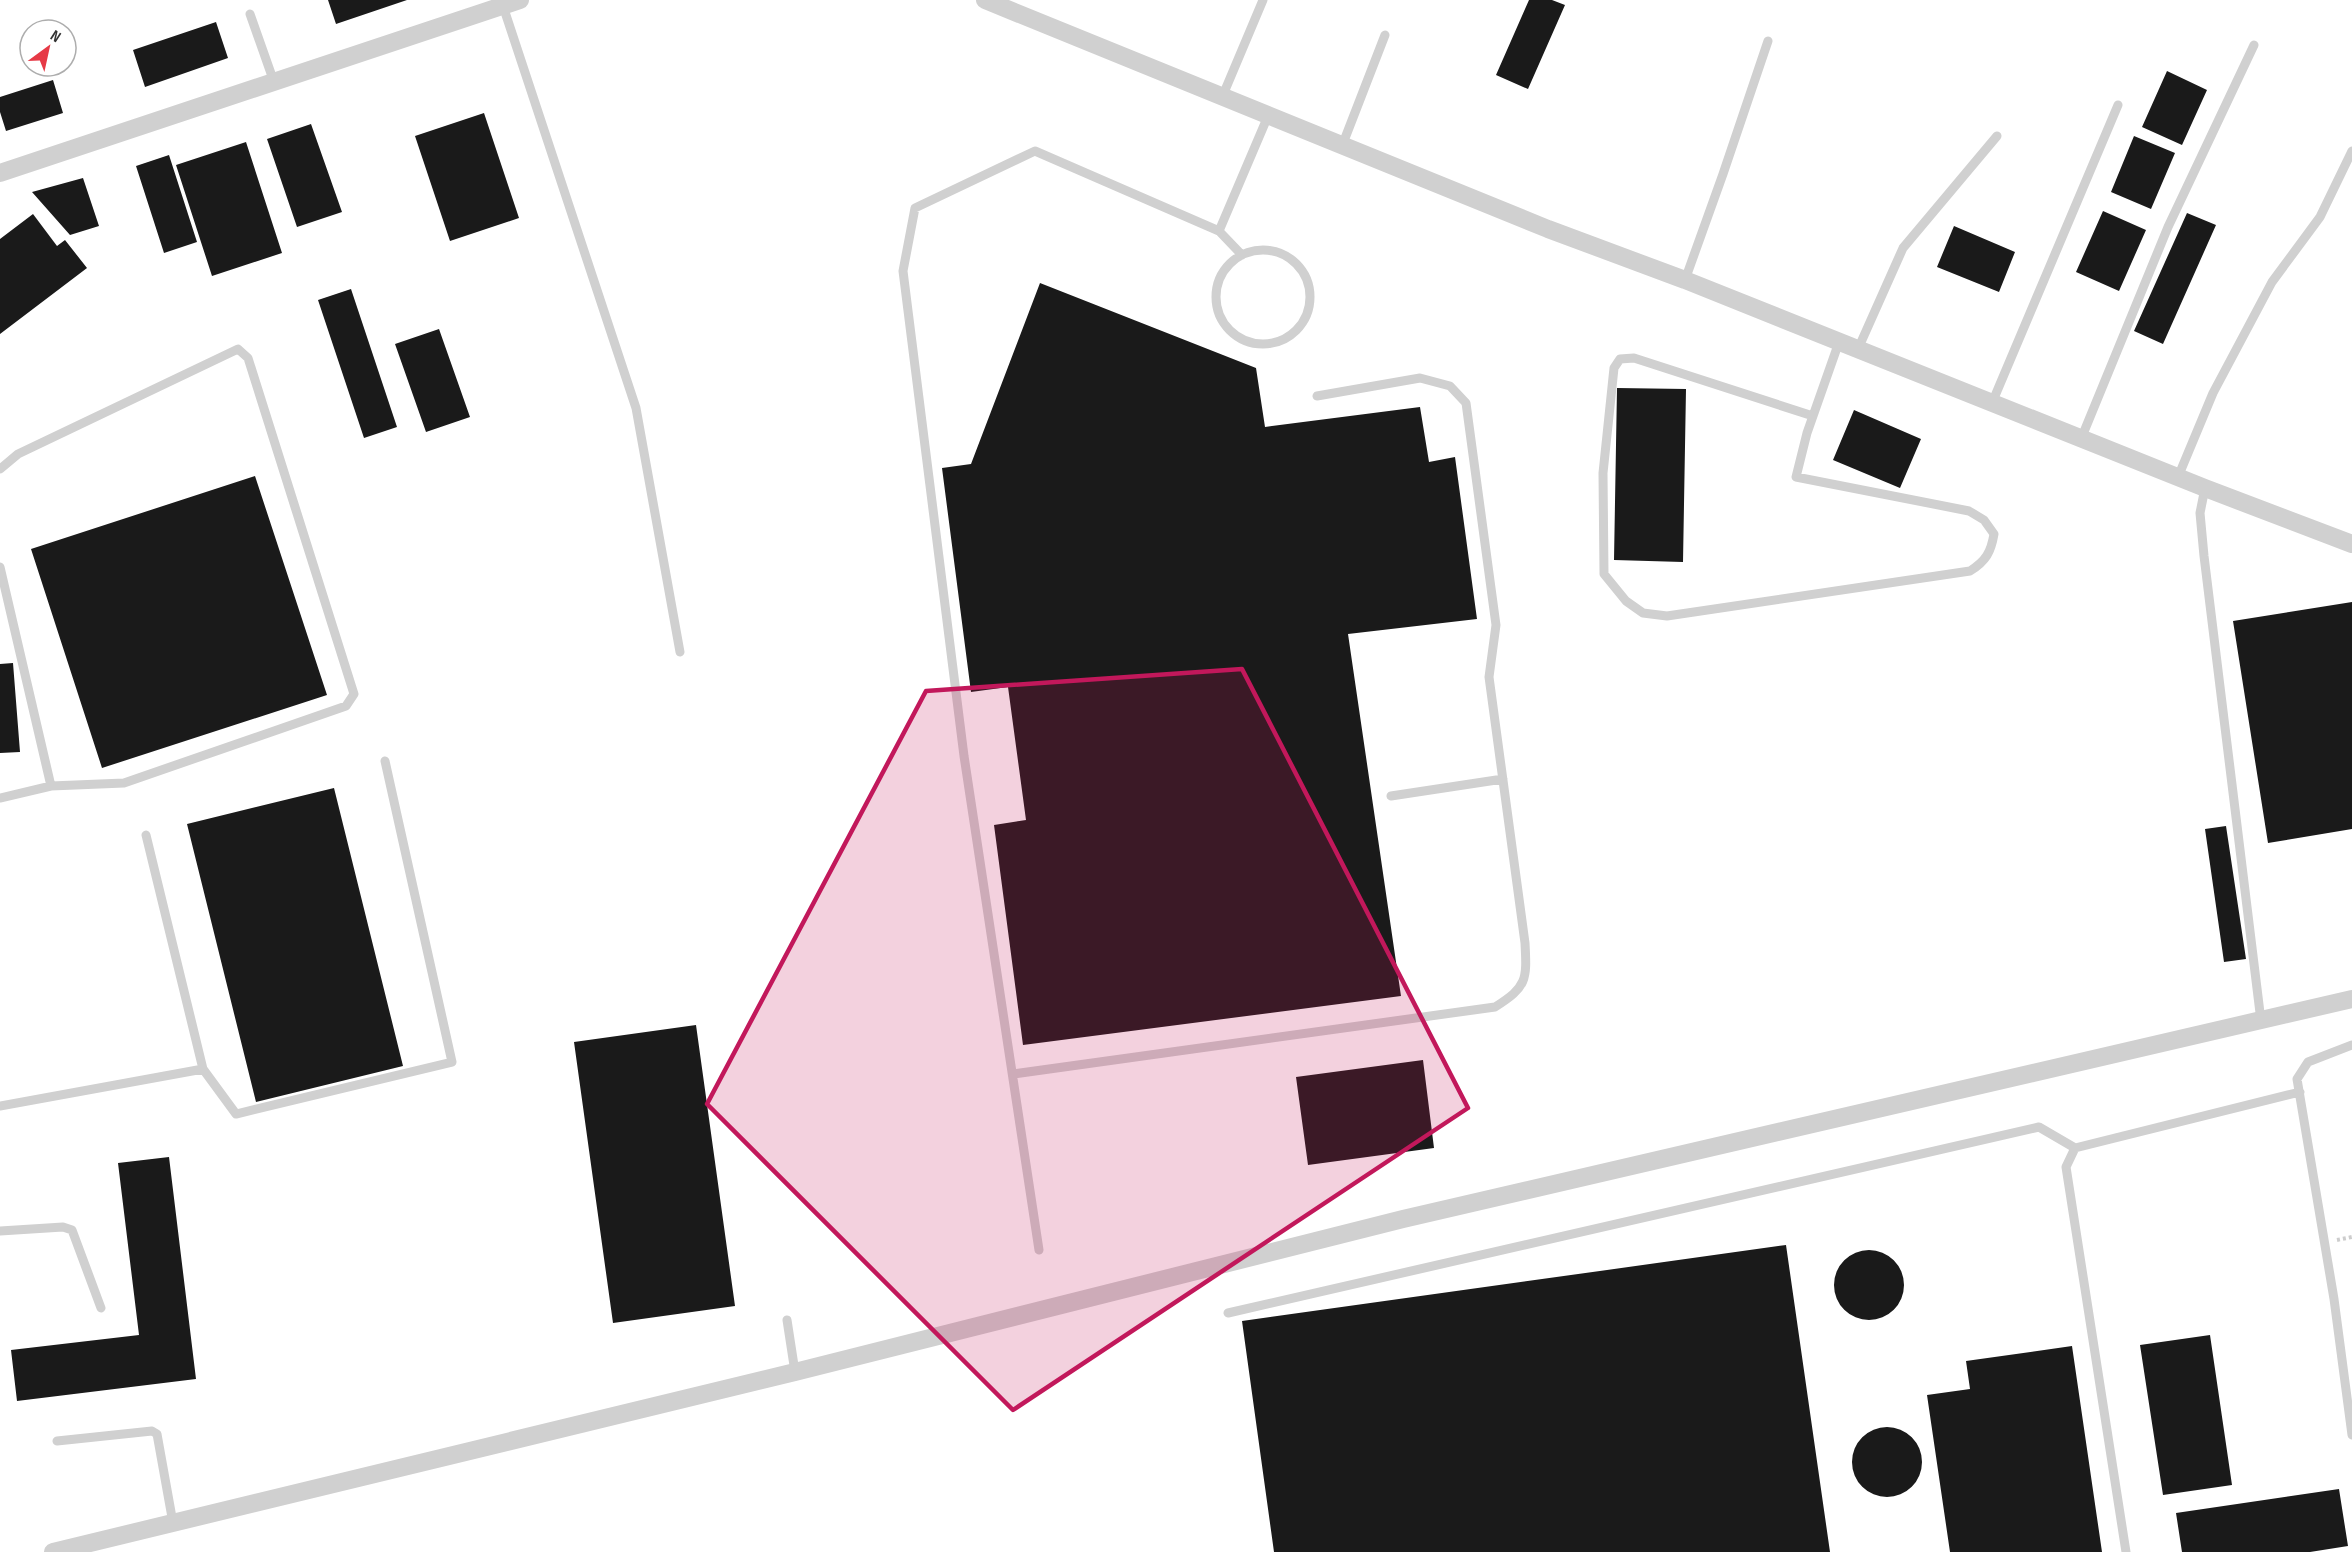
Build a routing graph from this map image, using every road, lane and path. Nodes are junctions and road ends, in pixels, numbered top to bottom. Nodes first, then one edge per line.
1 (985, 0) edge
2 (1263, 0) edge
3 (512, 3) edge
4 (250, 14) dead end
5 (1385, 35) dead end
6 (1768, 41) dead end
7 (2254, 45) dead end
8 (274, 82) junction
9 (1223, 95) junction
10 (2118, 105) dead end
11 (1268, 116) junction
12 (1997, 136) dead end
13 (1342, 146) junction
14 (2352, 151) edge
15 (0, 173) edge
16 (1219, 231) junction
17 (1242, 255) junction
18 (1684, 280) junction
19 (1839, 342) junction
20 (1858, 349) junction
21 (1317, 396) dead end
22 (1992, 403) junction
23 (1812, 416) junction
24 (2081, 439) junction
25 (0, 469) edge
26 (2178, 477) junction
27 (2205, 488) junction
28 (2352, 544) edge
29 (0, 567) edge
30 (680, 652) dead end
31 (385, 761) dead end
32 (1503, 779) junction
33 (51, 786) junction
34 (1391, 796) dead end
35 (0, 798) edge
36 (146, 835) dead end
37 (2352, 999) edge
38 (2261, 1021) junction
39 (2352, 1045) edge
40 (202, 1069) junction
41 (1013, 1074) junction
42 (2300, 1092) junction
43 (0, 1106) edge
44 (2075, 1148) junction
45 (0, 1231) edge
46 (1039, 1250) dead end
47 (101, 1308) dead end
48 (1228, 1314) dead end
49 (787, 1320) dead end
50 (795, 1372) junction
51 (2352, 1435) edge
52 (57, 1441) dead end
53 (173, 1523) junction
54 (53, 1552) edge
55 (2126, 1552) edge

1 - 9 street
2 - 9 lane
3 - 8 street
3 - 30 lane
4 - 8 lane
5 - 13 lane
6 - 18 lane
7 - 24 lane
8 - 15 street
9 - 11 street
10 - 22 lane
11 - 13 street
11 - 16 lane
12 - 20 lane
13 - 18 street
14 - 26 lane
16 - 17 lane
16 - 41 lane
17 - 17 lane
18 - 19 street
19 - 20 street
19 - 23 lane
20 - 22 street
21 - 32 lane
22 - 24 street
23 - 23 lane
24 - 26 street
25 - 33 lane
26 - 27 street
27 - 28 street
27 - 38 lane
29 - 33 lane
31 - 40 lane
32 - 34 lane
32 - 41 lane
33 - 35 lane
36 - 40 lane
37 - 38 street
38 - 50 street
39 - 42 lane
40 - 43 lane
41 - 46 lane
42 - 44 lane
42 - 51 lane
44 - 48 lane
44 - 55 lane
45 - 47 lane
49 - 50 lane
50 - 53 street
52 - 53 lane
53 - 54 street

